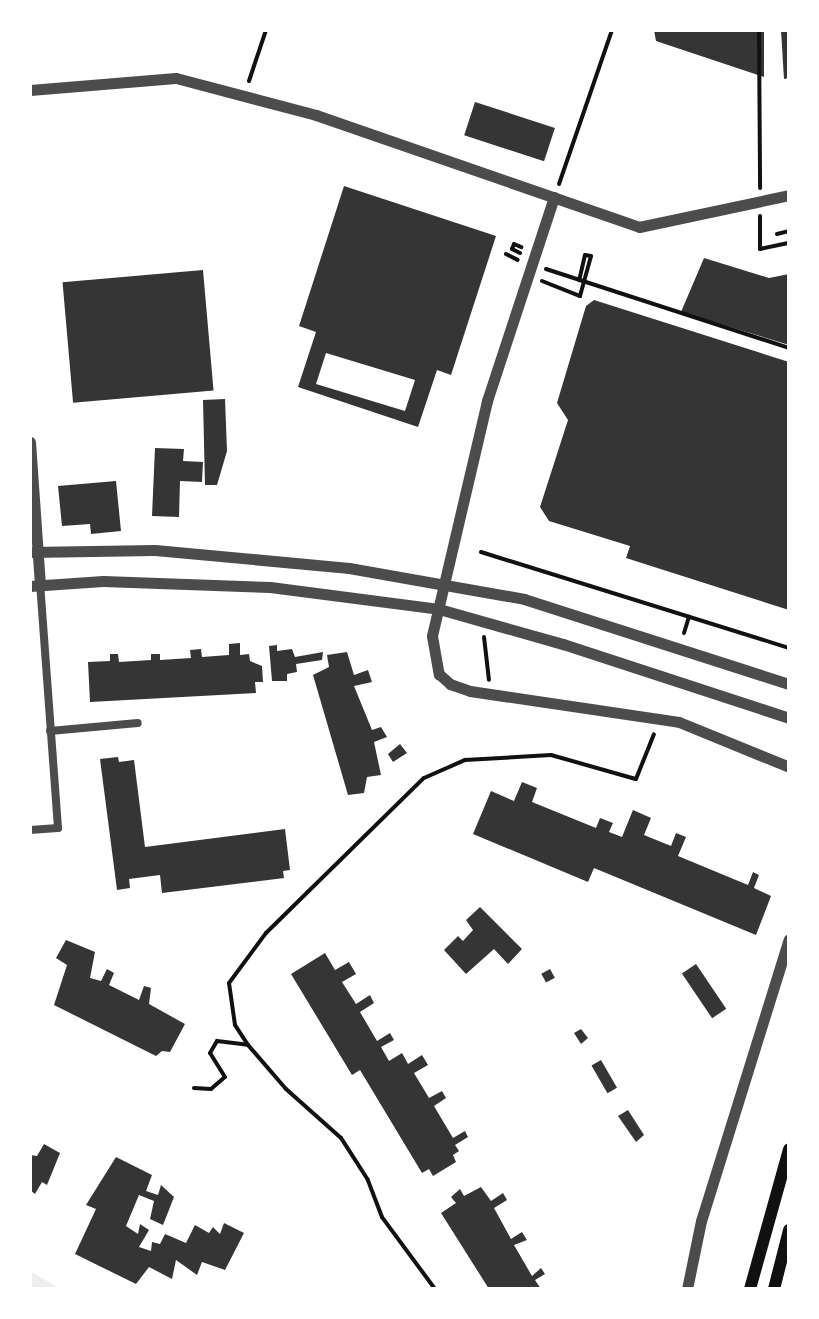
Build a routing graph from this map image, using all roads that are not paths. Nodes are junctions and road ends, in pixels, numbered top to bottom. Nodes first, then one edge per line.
1 (30, 90) edge
2 (789, 195) edge
3 (554, 197) junction
4 (30, 442) edge
5 (35, 552) edge
6 (35, 585) edge
7 (444, 585) junction
8 (439, 609) junction
9 (789, 684) edge
10 (789, 718) edge
11 (138, 723) dead end
12 (50, 731) junction
13 (789, 767) edge
14 (30, 830) edge
15 (789, 939) edge
16 (789, 1149) edge
17 (789, 1230) edge
18 (687, 1289) edge
19 (750, 1289) edge
20 (774, 1289) edge

1 - 3 street
2 - 3 street
3 - 7 street
4 - 5 street
5 - 6 street
5 - 7 street
6 - 8 street
6 - 12 street
7 - 8 street
7 - 9 street
8 - 10 street
8 - 13 street
11 - 12 street
12 - 14 street
15 - 18 street
16 - 19 main road
17 - 20 main road

